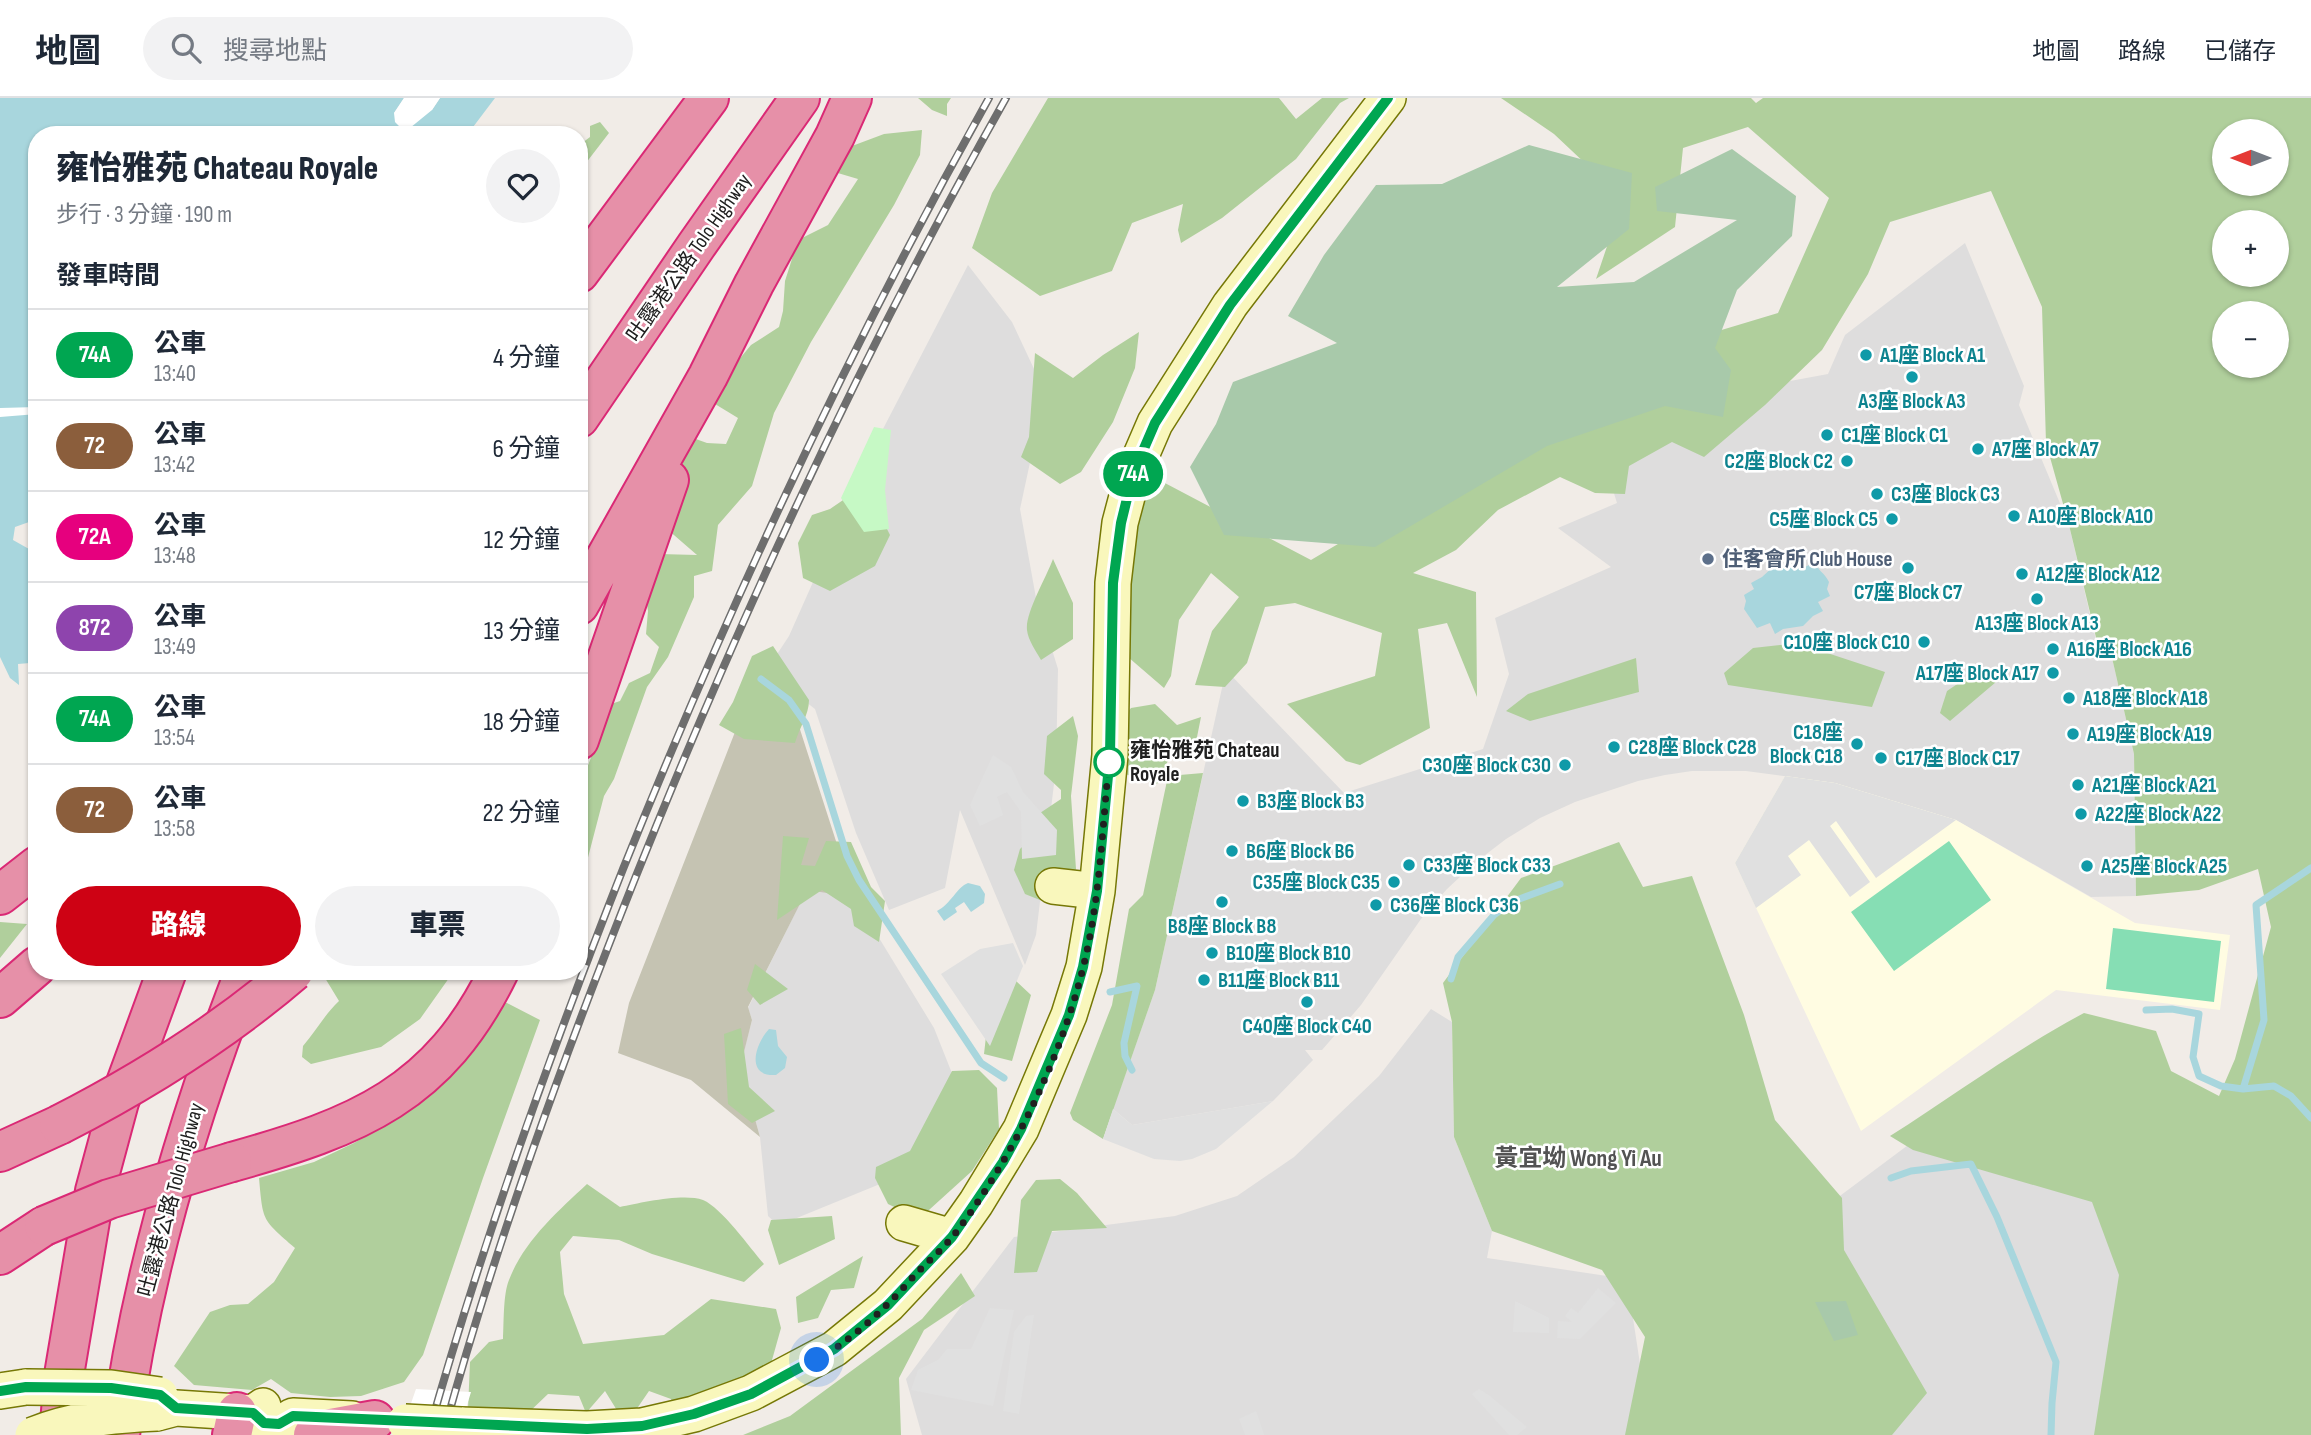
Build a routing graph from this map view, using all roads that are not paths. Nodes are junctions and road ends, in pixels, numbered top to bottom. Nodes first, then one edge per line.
1 (709, 98) edge
2 (800, 98) edge
3 (852, 98) edge
4 (1388, 98) edge
5 (588, 261) edge
6 (708, 376) junction
7 (588, 405) edge
8 (588, 589) edge
9 (588, 714) edge
10 (28, 873) edge
11 (1053, 886) dead end
12 (1097, 891) junction
13 (0, 895) edge
14 (28, 974) edge
15 (164, 980) edge
16 (243, 980) edge
17 (283, 980) edge
18 (495, 980) edge
19 (0, 998) edge
20 (0, 1152) edge
21 (904, 1223) dead end
22 (952, 1237) junction
23 (0, 1255) edge
24 (2, 1390) edge
25 (164, 1405) junction
26 (241, 1420) edge
27 (390, 1421) joint
28 (303, 1426) edge
29 (33, 1435) edge
30 (59, 1435) edge
31 (120, 1435) edge

1 - 5 highway
2 - 7 highway, 吐露港公路 Tolo Highway
3 - 6 highway
4 - 12 main road
6 - 8 highway
6 - 9 highway
10 - 13 highway
11 - 12 main road
12 - 22 main road
14 - 19 highway
15 - 30 highway
16 - 31 highway, 吐露港公路 Tolo Highway
17 - 20 highway, bridge
18 - 23 highway, bridge
21 - 22 main road
22 - 27 main road, bridge
24 - 25 main road, bridge
25 - 26 main road
25 - 29 main road, bridge
26 - 28 main road
27 - 28 highway

